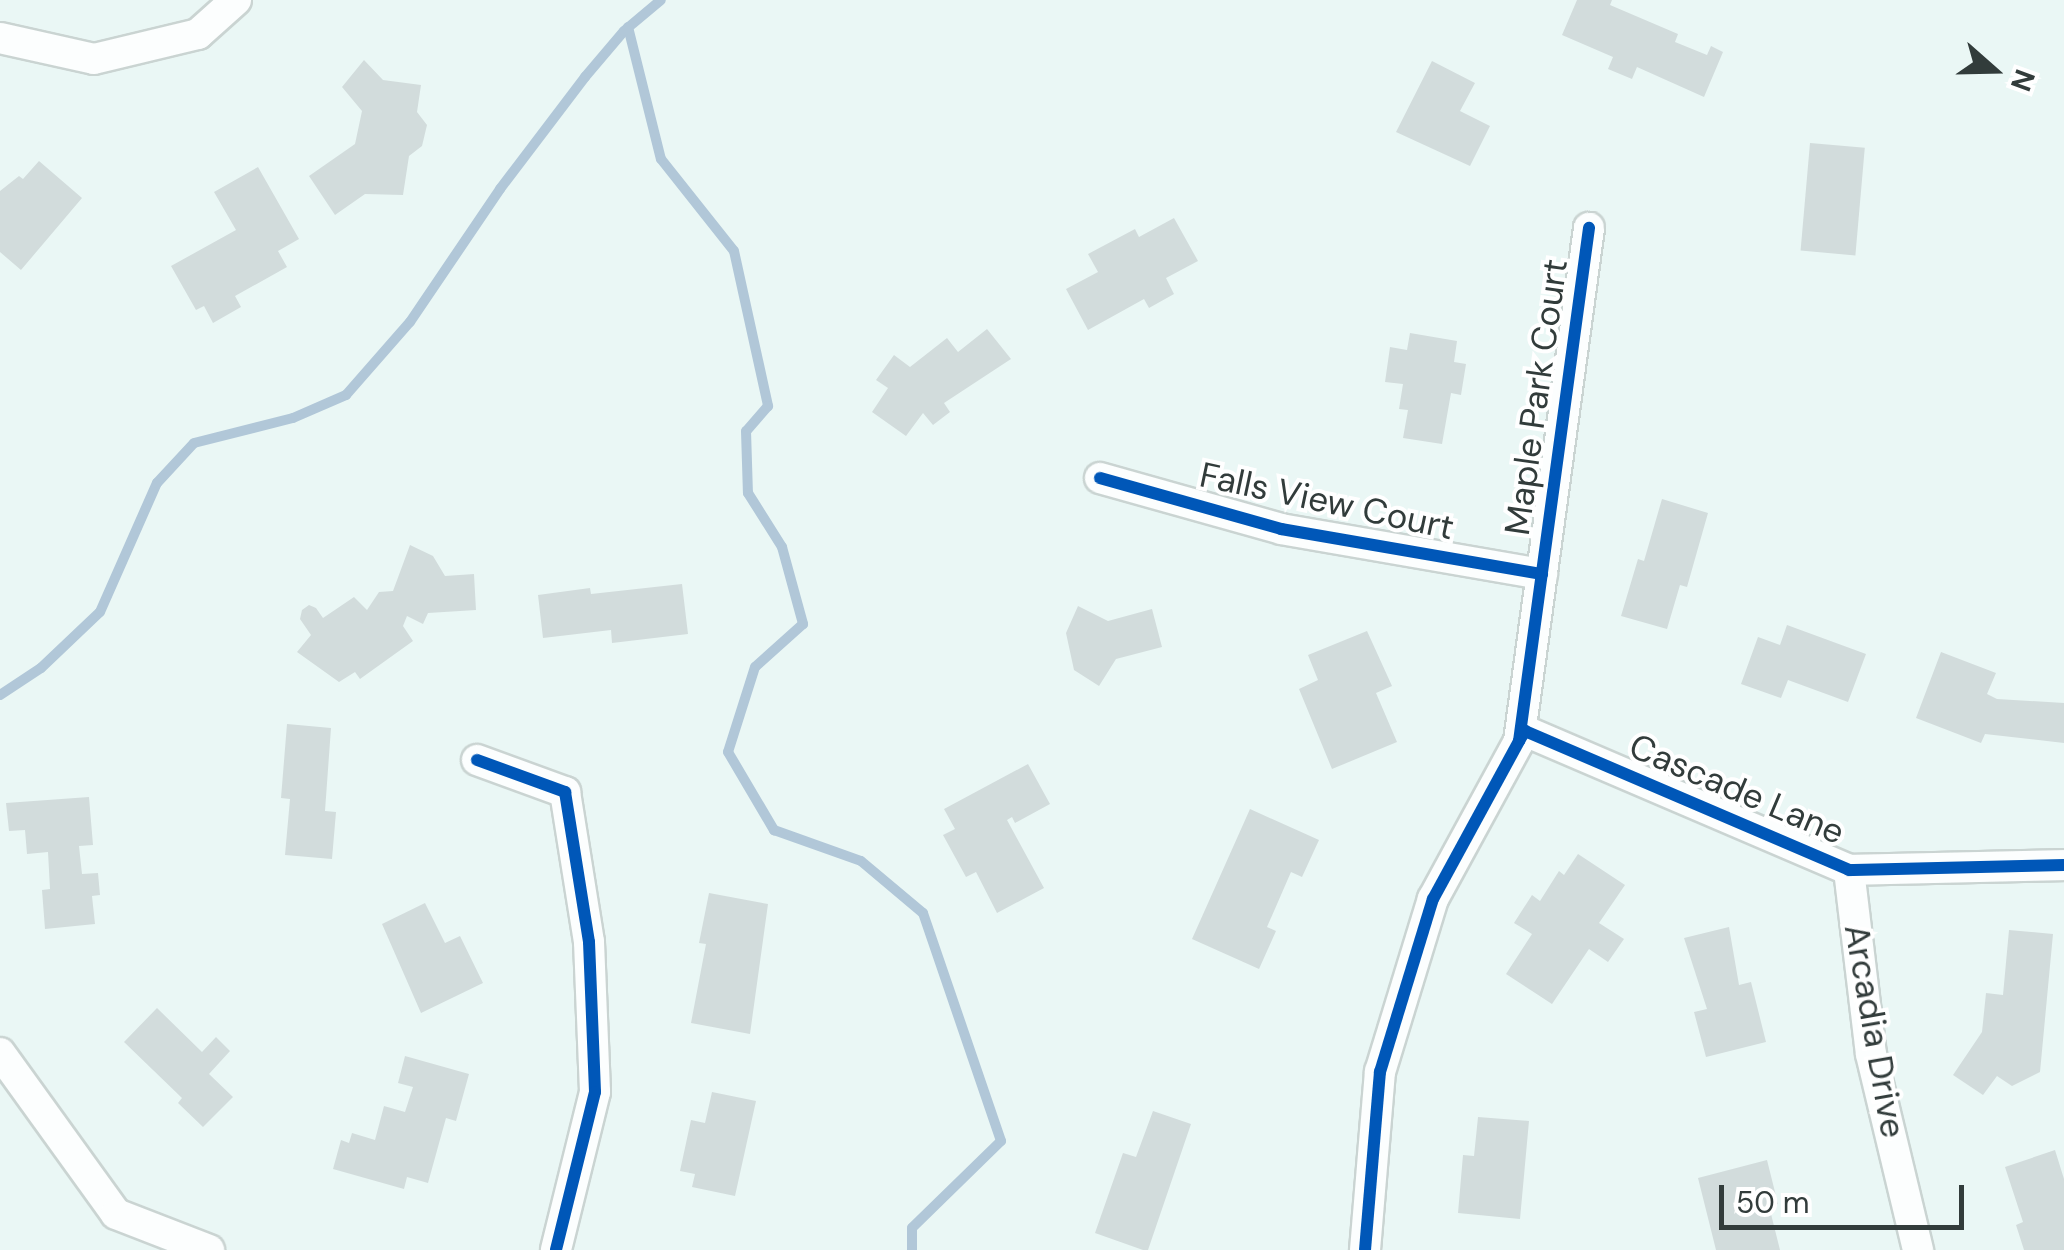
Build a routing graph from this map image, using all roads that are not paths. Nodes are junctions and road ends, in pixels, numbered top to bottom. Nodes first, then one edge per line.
1 (236, 0) edge
2 (0, 38) edge
3 (1589, 228) dead end
4 (1100, 478) dead end
5 (1542, 574) junction
6 (1519, 741) junction
7 (477, 760) dead end
8 (2064, 865) edge
9 (1849, 870) junction
10 (0, 1053) edge
11 (209, 1250) edge
12 (556, 1250) edge
13 (1366, 1250) edge
14 (1918, 1250) edge

1 - 2 street
3 - 5 street, Maple Park Court
4 - 5 street, Falls View Court
5 - 6 street, Maple Park Court
6 - 9 street, Cascade Lane
6 - 13 street
7 - 12 street
8 - 9 street, Cascade Lane
9 - 14 street, Arcadia Drive
10 - 11 street

